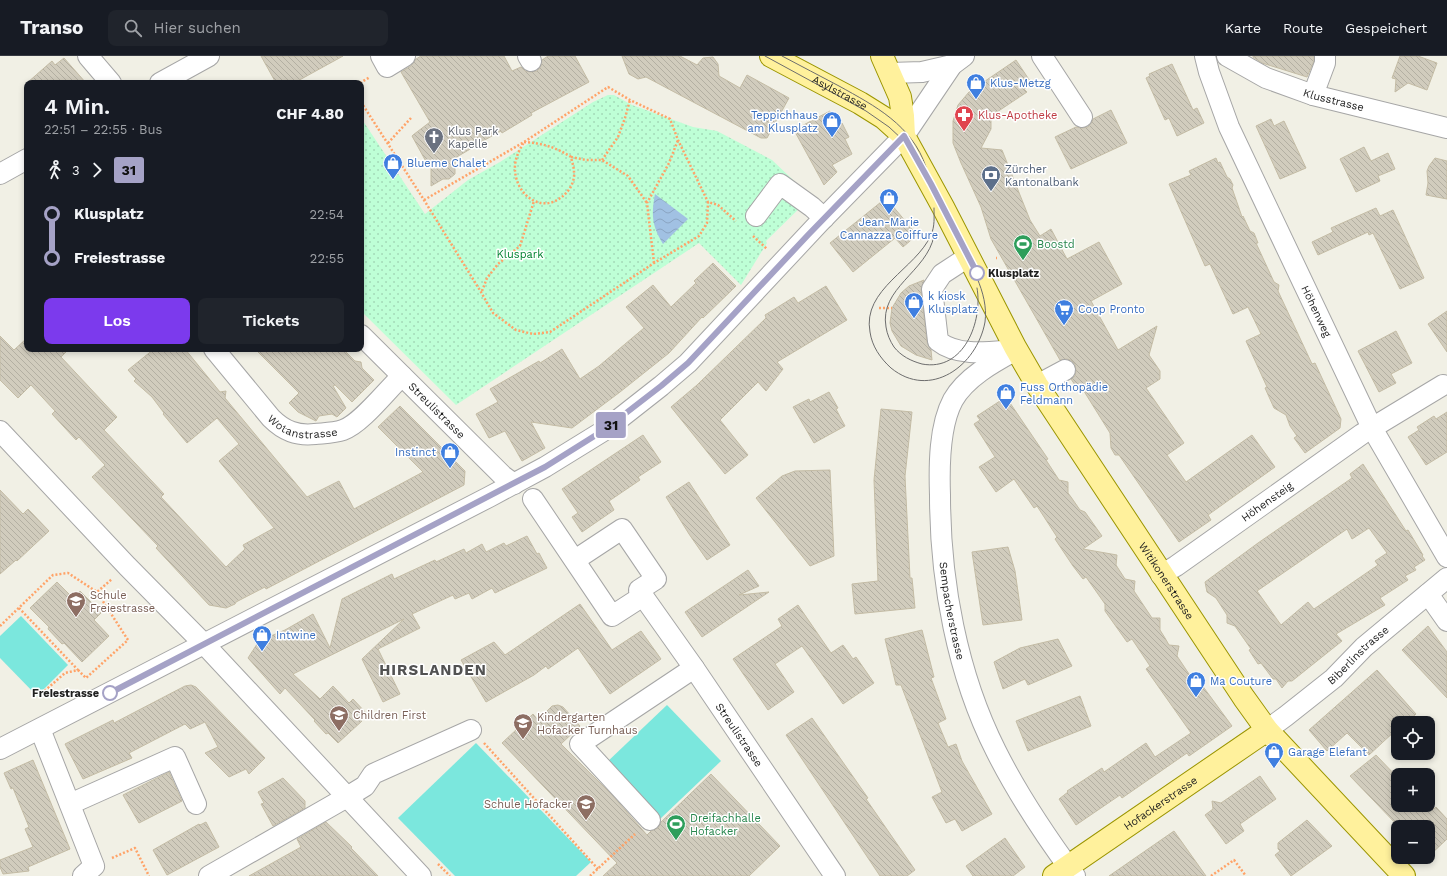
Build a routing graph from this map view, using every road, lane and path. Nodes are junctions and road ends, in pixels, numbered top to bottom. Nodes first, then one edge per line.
1 (88, 56) edge
2 (209, 56) edge
3 (381, 56) edge
4 (406, 56) edge
5 (771, 56) edge
6 (1042, 56) edge
7 (1206, 56) edge
8 (1227, 56) edge
9 (1325, 56) edge
10 (958, 61) edge
11 (886, 65) edge
12 (108, 80) edge
13 (165, 80) edge
14 (1313, 95) junction
15 (630, 100) junction
16 (364, 107) edge
17 (1082, 117) dead end
18 (411, 118) dead end
19 (1446, 124) edge
20 (904, 136) junction
21 (678, 140) junction
22 (524, 142) junction
23 (388, 143) junction
24 (571, 157) junction
25 (602, 160) junction
26 (24, 161) edge
27 (0, 174) edge
28 (424, 200) junction
29 (534, 202) junction
30 (708, 202) junction
31 (647, 203) junction
32 (824, 218) junction
33 (748, 224) junction
34 (771, 252) dead end
35 (968, 257) junction
36 (654, 263) junction
37 (481, 292) junction
38 (879, 308) dead end
39 (892, 308) dead end
40 (364, 338) edge
41 (1016, 350) junction
42 (216, 352) edge
43 (1065, 370) dead end
44 (402, 376) junction
45 (1037, 385) junction
46 (1443, 385) dead end
47 (1372, 428) junction
48 (0, 431) edge
49 (514, 484) junction
50 (533, 499) dead end
51 (1447, 557) edge
52 (575, 560) junction
53 (1161, 575) junction
54 (113, 578) dead end
55 (1447, 578) edge
56 (97, 592) junction
57 (1428, 594) junction
58 (642, 596) junction
59 (19, 608) junction
60 (1447, 621) edge
61 (0, 626) edge
62 (205, 645) junction
63 (694, 668) junction
64 (78, 670) junction
65 (40, 695) dead end
66 (40, 729) junction
67 (471, 730) joint
68 (1267, 730) junction
69 (0, 749) edge
70 (347, 797) junction
71 (70, 804) junction
72 (196, 804) dead end
73 (650, 820) joint
74 (598, 869) junction
75 (88, 871) edge
76 (1066, 873) edge
77 (149, 876) edge
78 (209, 876) edge
79 (421, 876) edge
80 (590, 876) edge
81 (835, 876) edge
82 (1211, 876) edge
83 (1246, 876) edge
84 (1404, 876) edge

1 - 12 street
2 - 13 street
3 - 4 street
5 - 20 main road, Asylstrasse
6 - 17 street
7 - 47 street, Höhenweg
8 - 14 street, Klusstrasse
9 - 14 street
10 - 11 street
10 - 20 street
11 - 20 main road
14 - 19 street, Klusstrasse
15 - 21 path
15 - 22 path
15 - 25 path
16 - 23 path
18 - 23 path
20 - 32 street
20 - 35 main road
21 - 30 path
21 - 31 path
22 - 24 path
22 - 28 path
22 - 29 path
23 - 28 path
24 - 25 path
24 - 29 path
25 - 31 path
26 - 27 street
28 - 37 path
29 - 37 path
30 - 33 path
30 - 36 path
31 - 36 path
32 - 33 street
32 - 49 street
33 - 34 path
35 - 41 main road, Witikonerstrasse
35 - 41 street
36 - 37 path
38 - 39 path
40 - 44 street, Streulistrasse
41 - 45 main road, Witikonerstrasse
41 - 76 street, Sempacherstrasse
42 - 44 street, Wotanstrasse
43 - 45 street
44 - 49 street, Streulistrasse
45 - 53 main road, Witikonerstrasse
46 - 47 street, Höhensteig
47 - 51 street, Höhenweg
47 - 53 street, Höhensteig
48 - 62 street
49 - 62 street
50 - 52 street
52 - 58 street
52 - 58 street
53 - 68 main road, Witikonerstrasse
54 - 56 path
55 - 57 street, Biberlinstrasse
56 - 59 path
56 - 64 path
57 - 60 street
57 - 68 street, Biberlinstrasse
58 - 63 street, Streulistrasse
59 - 61 path
59 - 64 path
62 - 66 street
62 - 70 street
63 - 73 street
63 - 81 street, Streulistrasse
64 - 65 path
66 - 69 street
66 - 71 street
67 - 70 street
67 - 74 path
68 - 76 main road, Hofackerstrasse
68 - 84 main road, Witikonerstrasse
70 - 78 street
70 - 79 street
71 - 72 street
71 - 75 street
73 - 74 path
74 - 80 path
75 - 77 path
82 - 83 path

